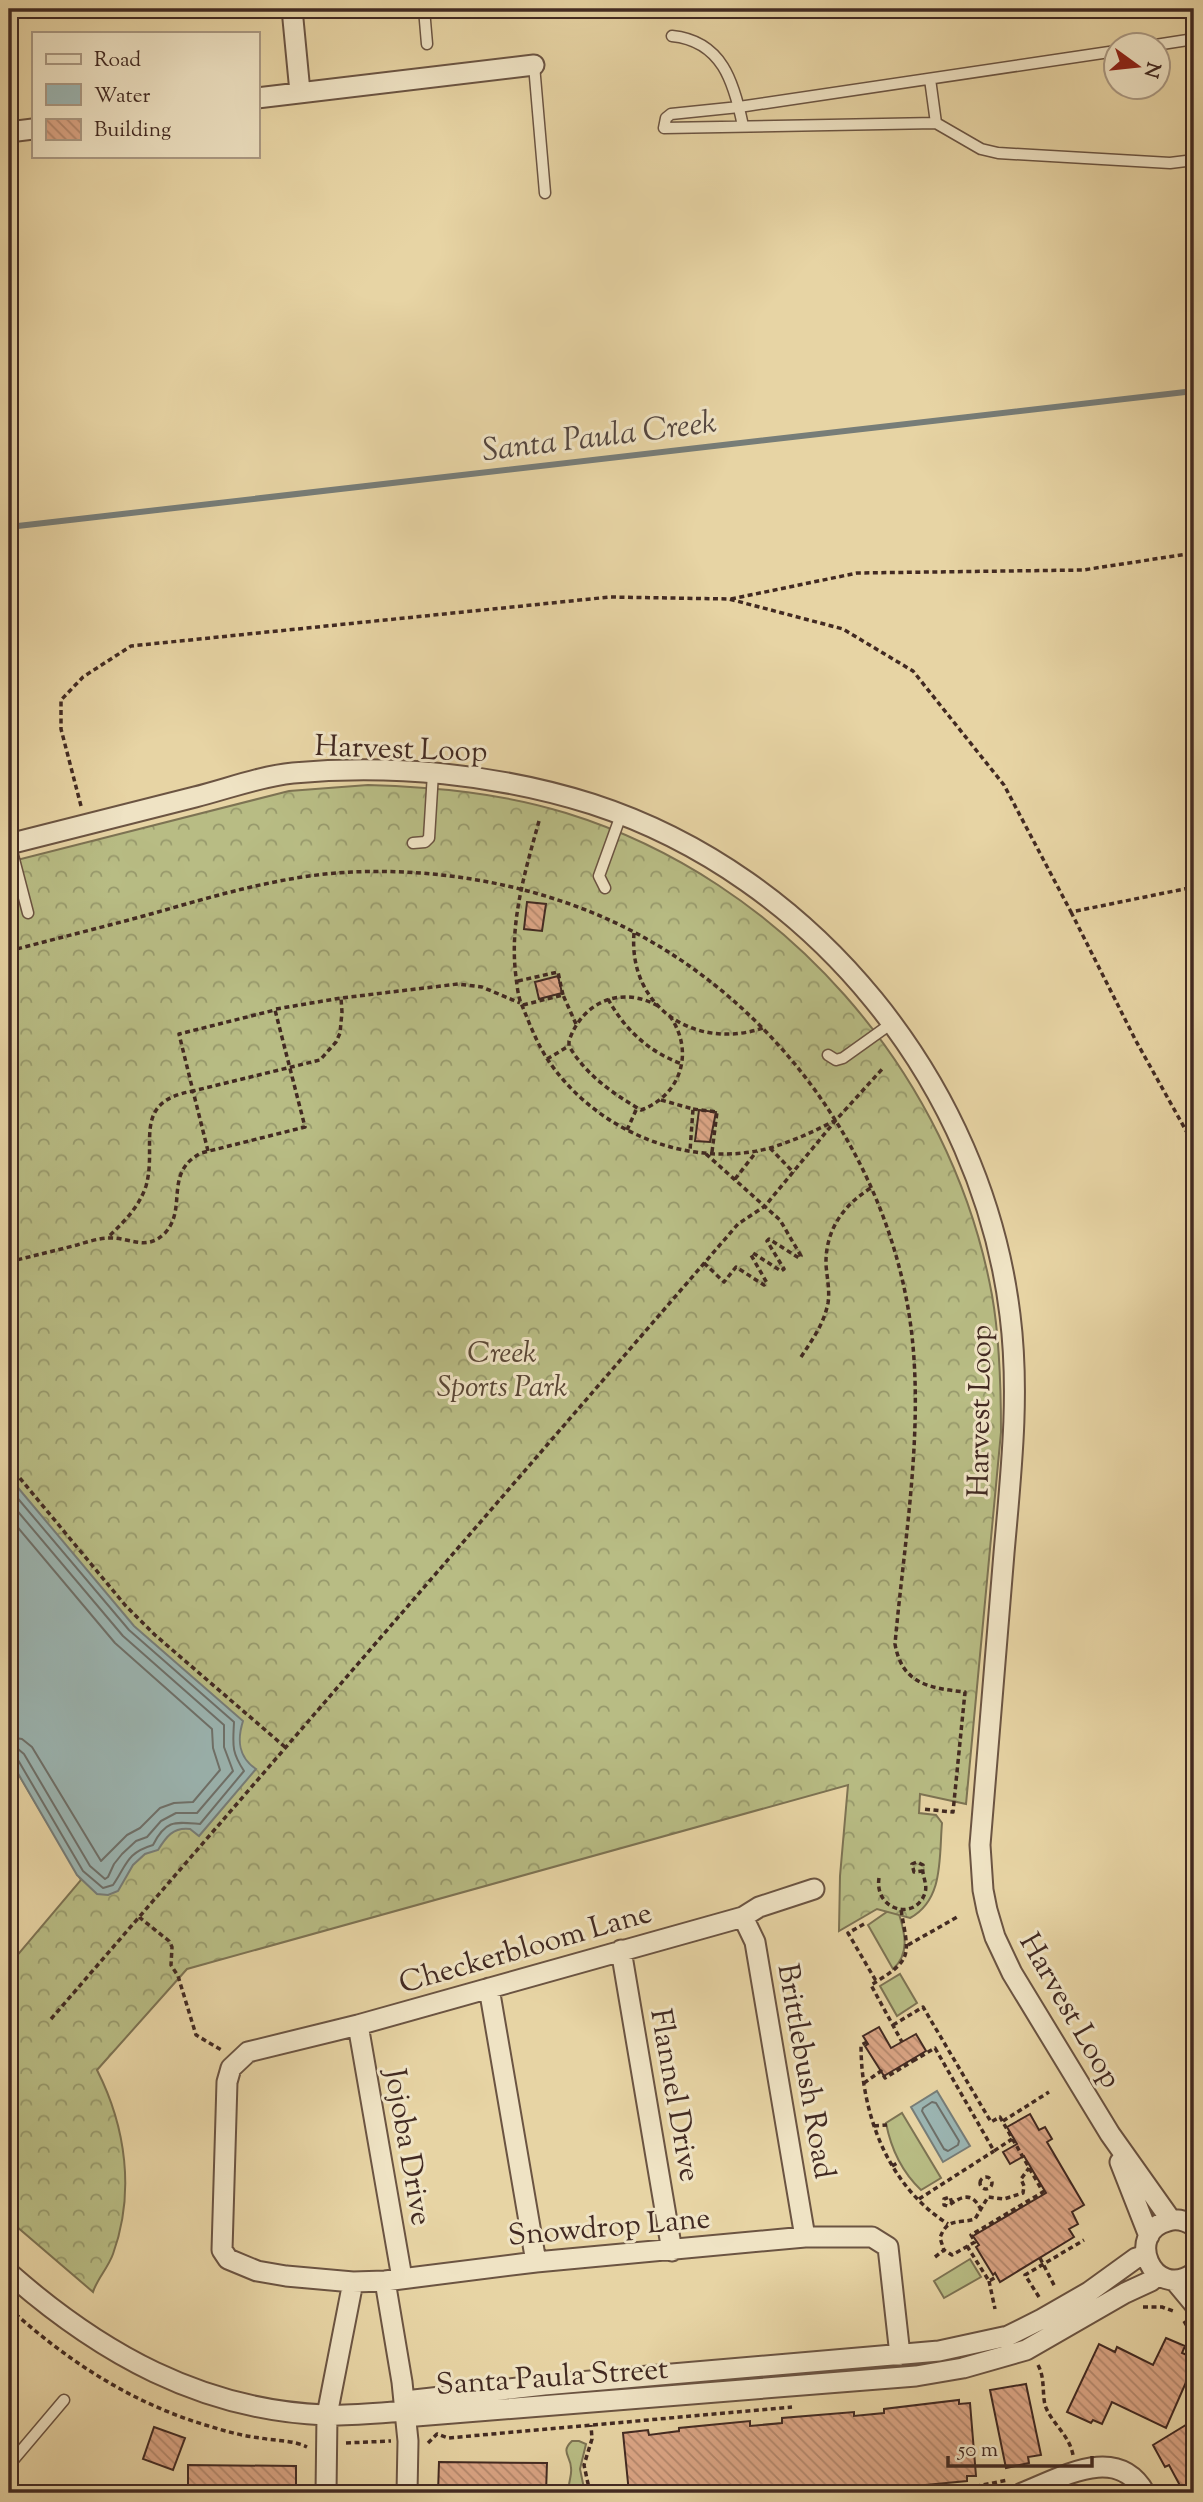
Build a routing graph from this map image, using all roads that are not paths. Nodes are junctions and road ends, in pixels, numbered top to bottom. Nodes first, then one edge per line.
1 (292, 9) edge
2 (424, 9) edge
3 (671, 36) dead end
4 (1194, 38) edge
5 (1172, 42) edge
6 (427, 44) dead end
7 (1102, 53) edge
8 (534, 65) joint
9 (930, 79) junction
10 (300, 92) junction
11 (259, 98) edge
12 (739, 107) junction
13 (936, 123) junction
14 (743, 126) junction
15 (32, 129) edge
16 (9, 132) edge
17 (1194, 160) edge
18 (545, 193) dead end
19 (433, 773) junction
20 (621, 815) junction
21 (413, 843) dead end
22 (9, 844) edge
23 (605, 888) dead end
24 (28, 913) dead end
25 (892, 1023) junction
26 (828, 1055) dead end
27 (814, 1889) dead end
28 (743, 1917) junction
29 (621, 1950) junction
30 (489, 1988) junction
31 (358, 2025) junction
32 (1110, 2134) junction
33 (1171, 2220) junction
34 (1194, 2226) edge
35 (806, 2238) junction
36 (1147, 2245) junction
37 (672, 2250) junction
38 (228, 2259) joint
39 (536, 2262) junction
40 (9, 2273) edge
41 (1194, 2273) edge
42 (1166, 2277) junction
43 (393, 2280) junction
44 (353, 2283) junction
45 (1194, 2304) edge
46 (900, 2355) junction
47 (64, 2400) dead end
48 (405, 2412) junction
49 (327, 2415) junction
50 (9, 2465) edge
51 (326, 2493) edge
52 (407, 2493) edge
53 (1022, 2493) edge
54 (1145, 2493) edge

1 - 10 street
2 - 6 lane
3 - 12 lane
4 - 5 lane
7 - 9 lane
8 - 10 street
8 - 18 lane
9 - 12 lane
9 - 13 lane
10 - 11 street
12 - 14 lane
12 - 14 lane
13 - 14 lane
13 - 17 lane
15 - 16 street
19 - 20 street, Harvest Loop
19 - 21 lane
19 - 22 street, Harvest Loop
20 - 23 lane
20 - 25 street, Harvest Loop
22 - 24 lane
25 - 26 lane
25 - 32 street, Harvest Loop
27 - 28 street, Checkerbloom Lane
28 - 29 street, Checkerbloom Lane
28 - 35 street, Brittlebush Road
29 - 30 street, Checkerbloom Lane
29 - 37 street, Flannel Drive
30 - 31 street, Checkerbloom Lane
30 - 39 street
31 - 38 street, Checkerbloom Lane
31 - 43 street, Jojoba Drive
32 - 33 street, Harvest Loop
32 - 36 street, Harvest Loop
33 - 34 street
33 - 36 street, Santa Paula Street
35 - 37 street, Snowdrop Lane
35 - 46 street, Snowdrop Lane
36 - 42 street, Harvest Loop
36 - 46 street, Santa Paula Street
37 - 39 street, Snowdrop Lane
38 - 44 street, Snowdrop Lane
39 - 43 street, Snowdrop Lane
40 - 49 street
41 - 42 street, Santa Paula Street
42 - 45 street
42 - 48 street, Santa Paula Street
43 - 44 street, Snowdrop Lane
43 - 48 street, Jojoba Drive
44 - 49 street
46 - 48 street, Santa Paula Street
47 - 50 lane
48 - 49 street
48 - 52 street, Jojoba Drive
49 - 51 street
53 - 54 street

